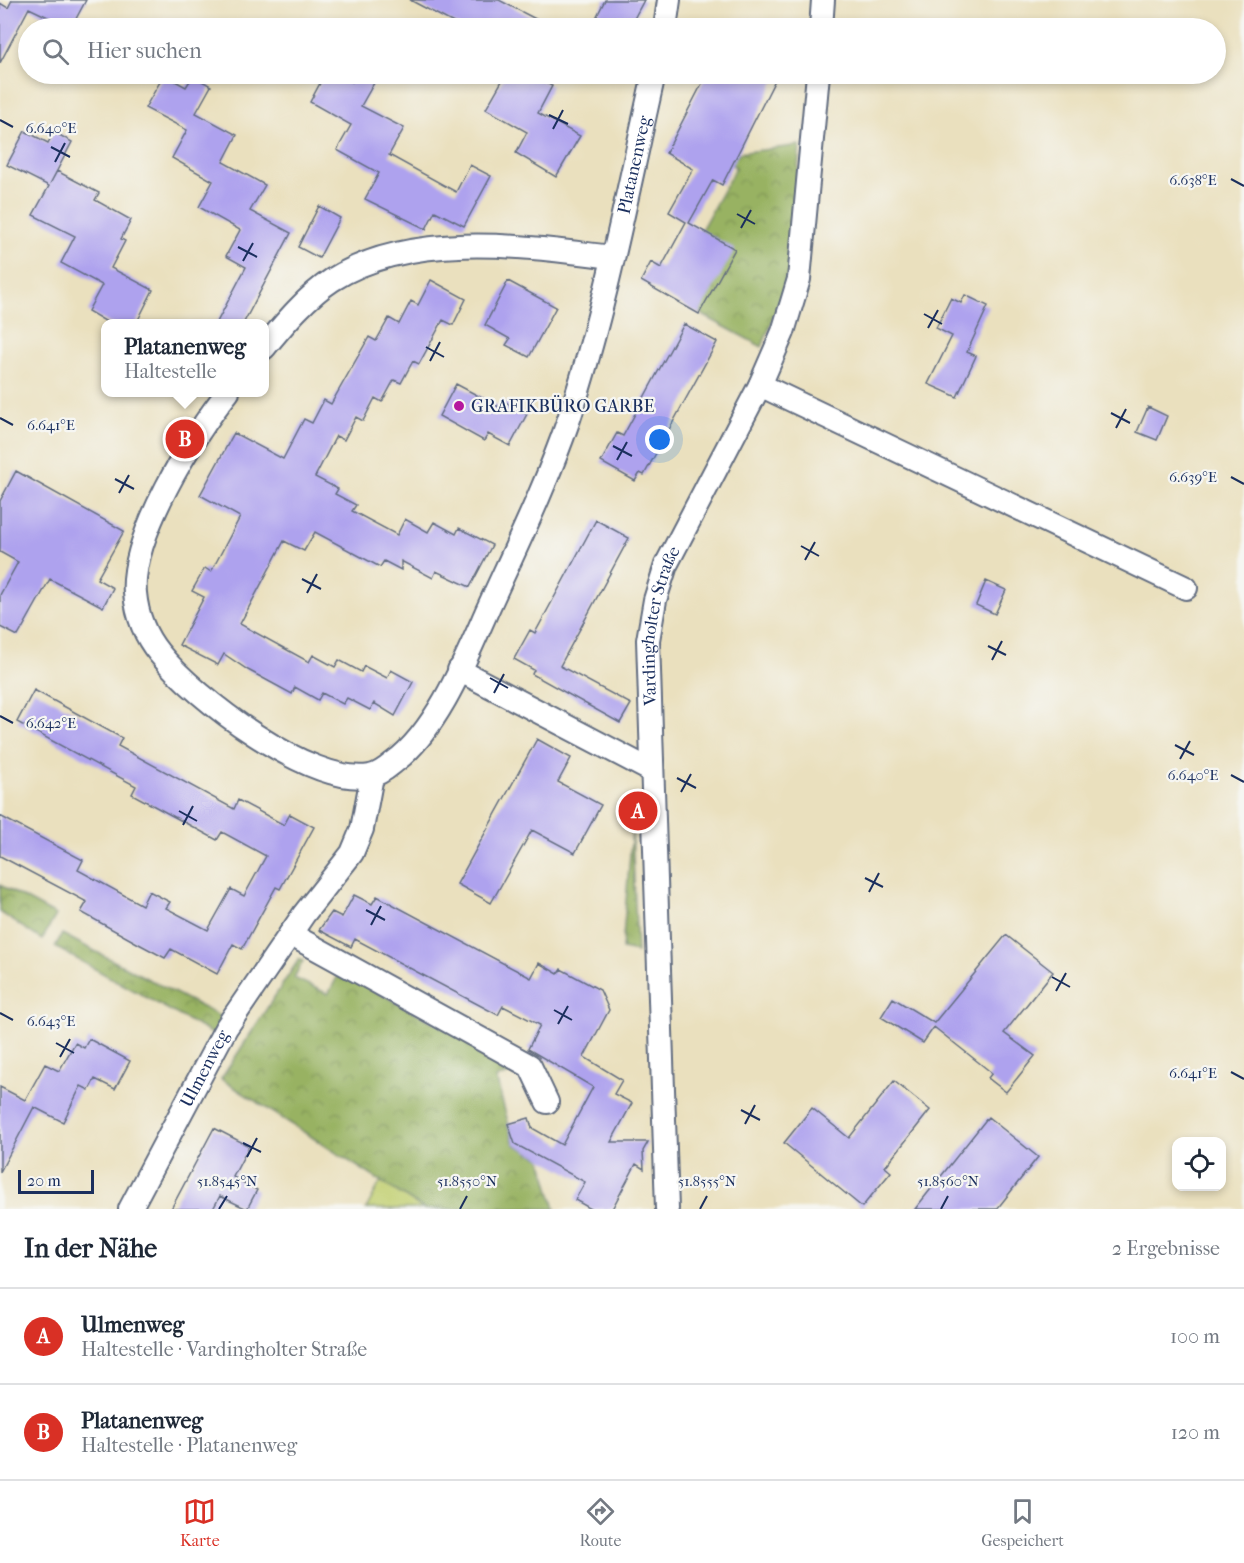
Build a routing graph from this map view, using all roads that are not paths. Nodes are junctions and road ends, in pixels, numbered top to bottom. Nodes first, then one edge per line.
1 (669, 0) edge
2 (823, 0) edge
3 (666, 18) edge
4 (822, 18) edge
5 (652, 84) edge
6 (817, 84) edge
7 (612, 257) junction
8 (269, 342) edge
9 (760, 385) junction
10 (225, 397) edge
11 (1186, 588) dead end
12 (459, 670) junction
13 (652, 771) junction
14 (372, 776) junction
15 (290, 934) junction
16 (547, 1102) dead end
17 (130, 1209) edge
18 (667, 1209) edge

1 - 3 street
2 - 4 street
5 - 7 street, Platanenweg
6 - 9 street, Vardingholter Straße
7 - 8 street
7 - 12 street, Platanenweg
9 - 11 street
9 - 13 street, Vardingholter Straße
10 - 14 street
12 - 13 street
12 - 14 street, Platanenweg
13 - 18 street, Vardingholter Straße
14 - 15 street, Ulmenweg
15 - 16 street
15 - 17 street, Ulmenweg

